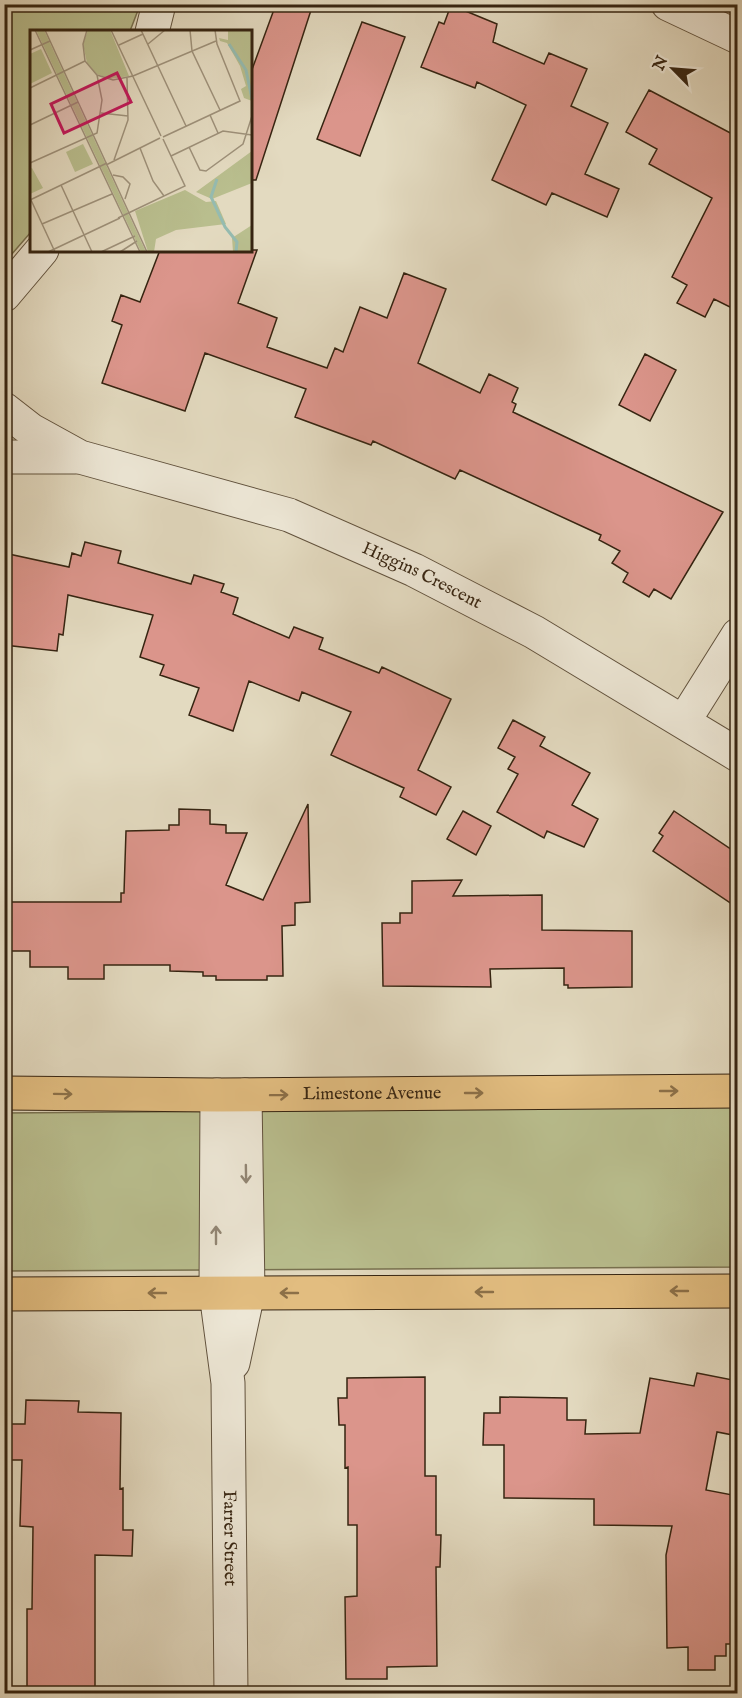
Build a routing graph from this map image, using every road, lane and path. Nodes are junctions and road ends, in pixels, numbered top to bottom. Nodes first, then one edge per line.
1 (159, 4) edge
2 (668, 4) edge
3 (152, 30) edge
4 (738, 37) edge
5 (40, 252) edge
6 (4, 295) edge
7 (4, 409) edge
8 (4, 457) edge
9 (80, 457) junction
10 (738, 635) edge
11 (684, 721) junction
12 (738, 755) edge
13 (738, 1091) edge
14 (4, 1093) edge
15 (231, 1095) junction
16 (738, 1291) edge
17 (216, 1293) junction
18 (248, 1293) junction
19 (4, 1294) edge
20 (228, 1383) junction
21 (231, 1694) edge

1 - 3 street
2 - 4 street
5 - 6 street
7 - 9 street, Higgins Crescent
8 - 9 street, Higgins Crescent
9 - 11 street, Higgins Crescent
10 - 11 street
11 - 12 street, Higgins Crescent
15 -> 13 main road, Limestone Avenue
14 -> 15 main road, Limestone Avenue
17 -> 15 street, Farrer Street
15 -> 18 street, Farrer Street
16 -> 18 main road
17 - 18 main road
17 -> 19 main road
17 - 20 street, Farrer Street
18 - 20 street, Farrer Street
20 - 21 street, Farrer Street

